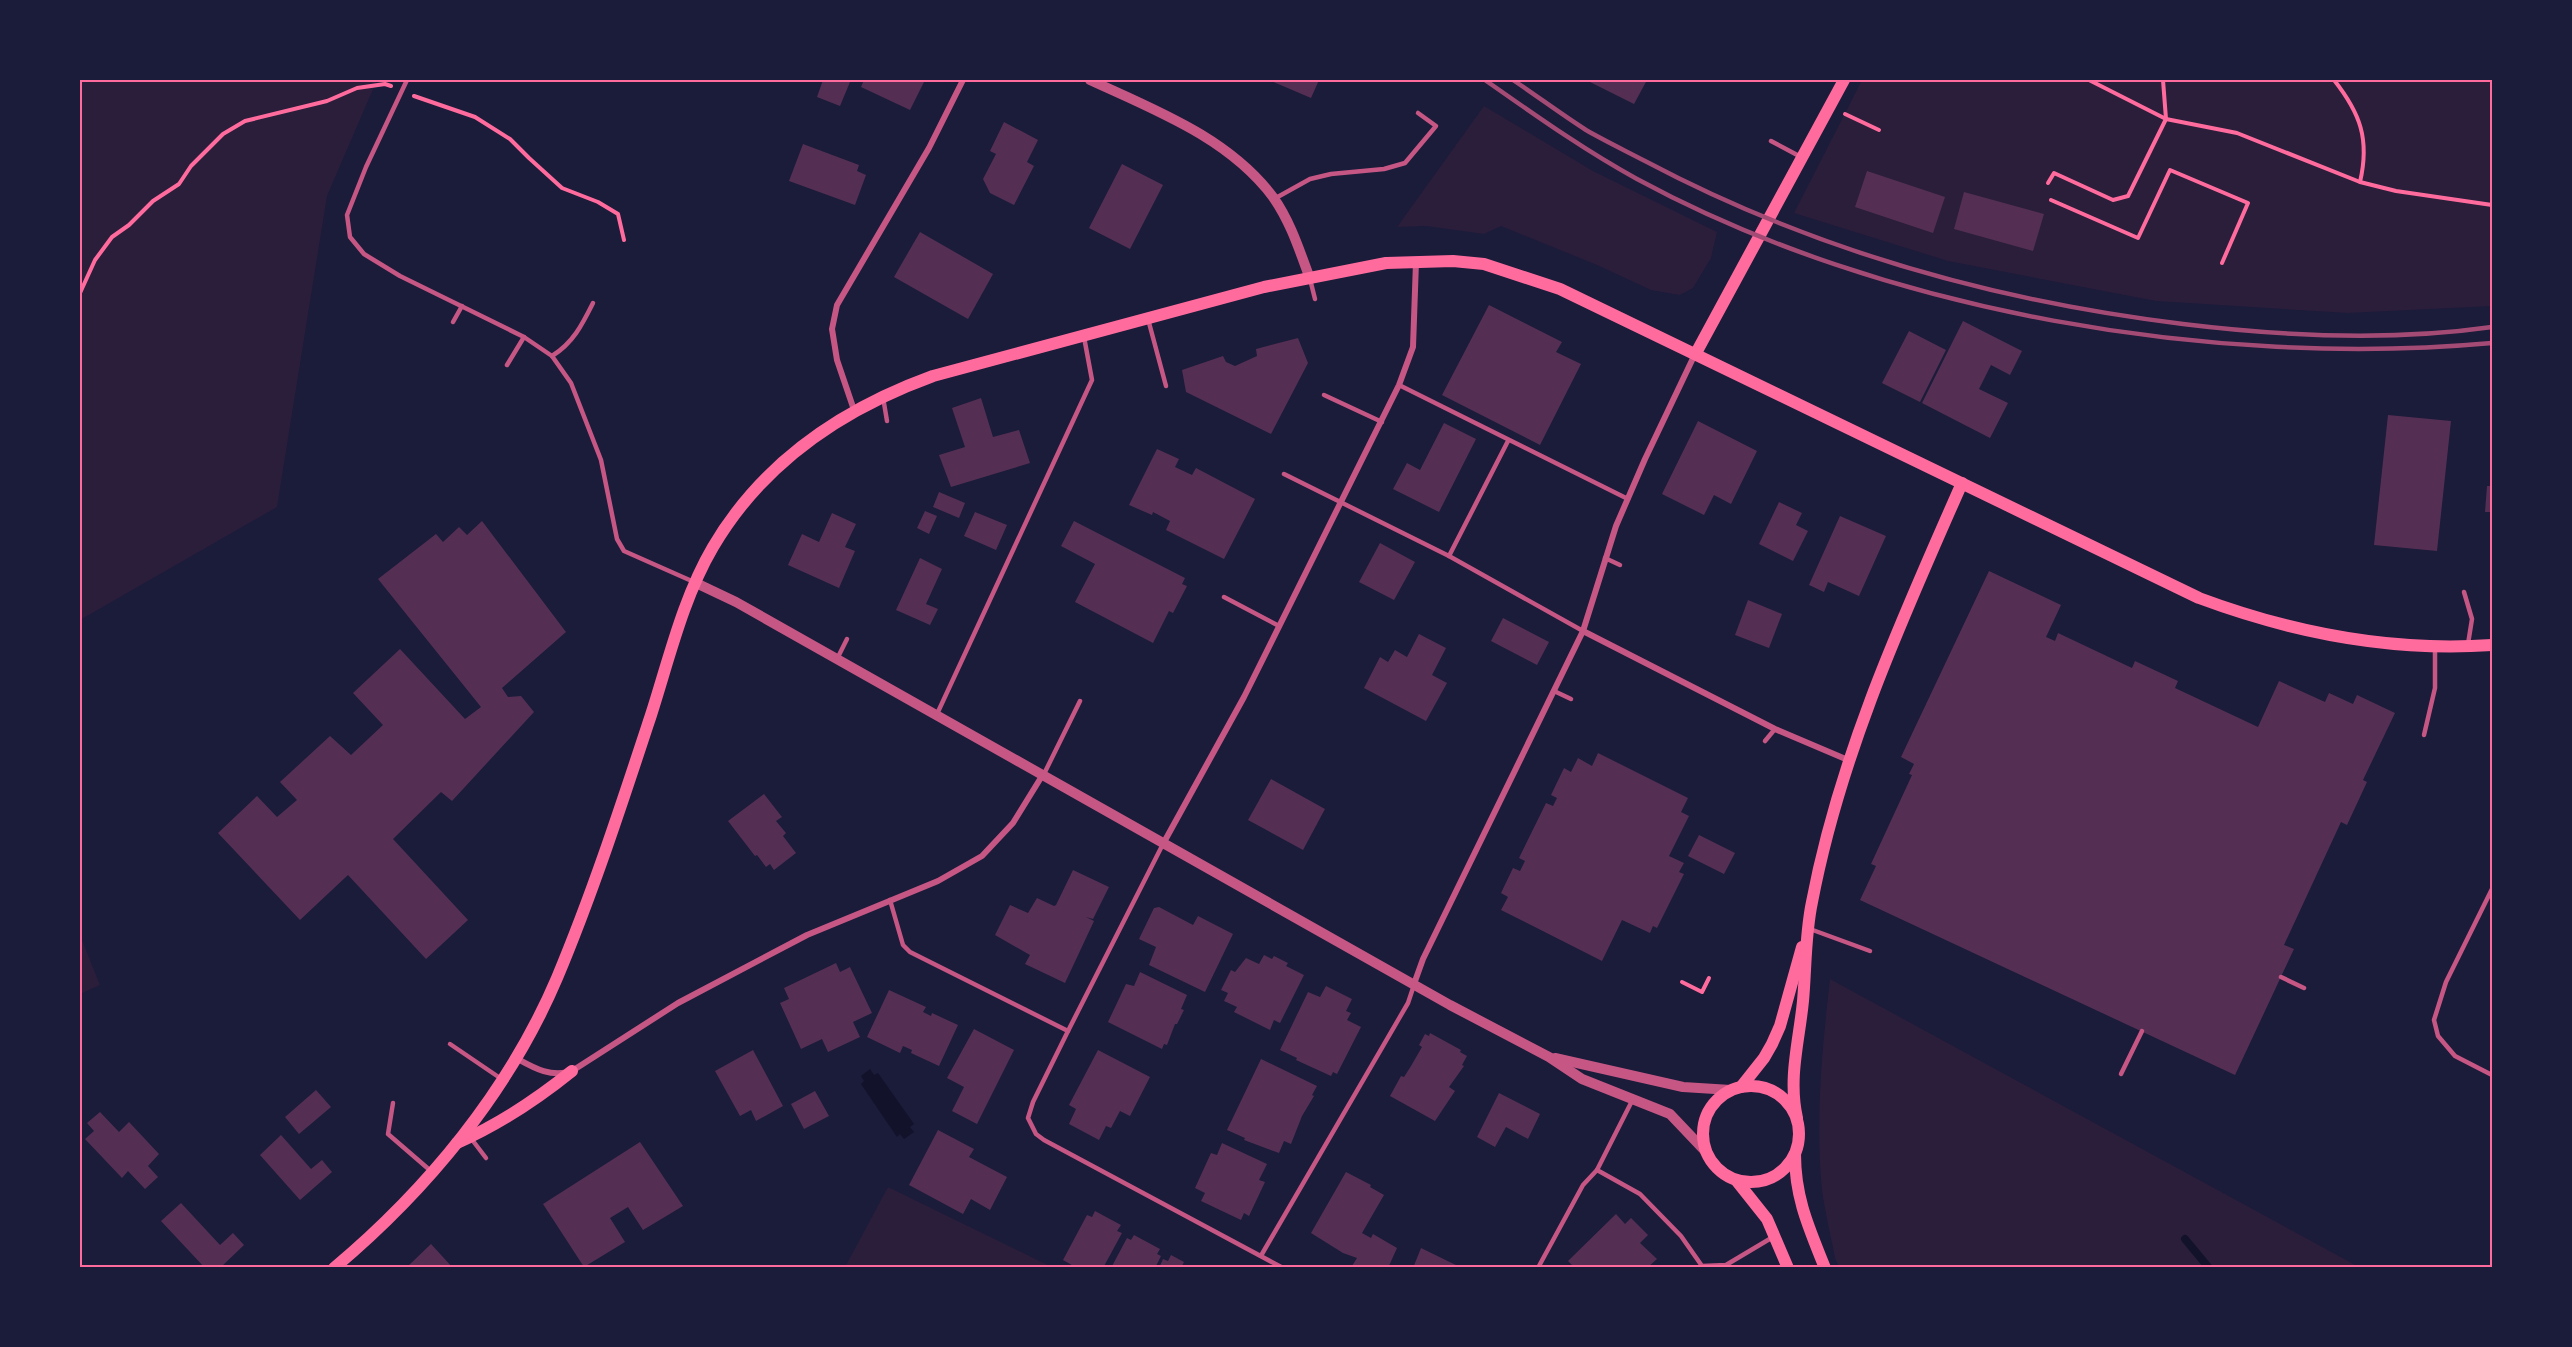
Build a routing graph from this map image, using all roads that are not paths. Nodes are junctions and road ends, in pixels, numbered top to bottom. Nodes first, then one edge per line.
1 (407, 80) edge
2 (963, 80) edge
3 (1090, 80) edge
4 (1844, 80) edge
5 (1418, 113) dead end
6 (1771, 141) dead end
7 (1801, 157) junction
8 (1274, 199) junction
9 (1416, 261) junction
10 (1309, 276) junction
11 (1315, 299) dead end
12 (593, 303) dead end
13 (462, 306) junction
14 (1148, 319) junction
15 (453, 322) dead end
16 (524, 337) junction
17 (1084, 337) junction
18 (1696, 353) junction
19 (552, 356) junction
20 (507, 364) dead end
21 (1166, 386) dead end
22 (1399, 386) junction
23 (1324, 395) dead end
24 (883, 396) junction
25 (854, 410) junction
26 (887, 421) dead end
27 (1382, 422) junction
28 (1508, 441) junction
29 (1284, 474) dead end
30 (1962, 483) junction
31 (1628, 499) junction
32 (1342, 501) junction
33 (1449, 556) junction
34 (1605, 558) junction
35 (1620, 565) dead end
36 (696, 583) junction
37 (2464, 592) dead end
38 (1224, 597) dead end
39 (1279, 626) junction
40 (1583, 631) junction
41 (847, 639) dead end
42 (2493, 645) edge
43 (2435, 646) junction
44 (2467, 647) junction
45 (837, 659) junction
46 (1554, 691) junction
47 (1571, 699) dead end
48 (1080, 701) dead end
49 (936, 716) junction
50 (1775, 729) junction
51 (2424, 735) dead end
52 (1765, 741) dead end
53 (1848, 760) junction
54 (1042, 776) junction
55 (1163, 844) junction
56 (2493, 889) edge
57 (890, 900) junction
58 (1807, 928) junction
59 (1870, 951) dead end
60 (2281, 977) dead end
61 (1414, 984) junction
62 (2304, 988) dead end
63 (1068, 1031) junction
64 (2142, 1031) dead end
65 (450, 1044) dead end
66 (1549, 1057) junction
67 (516, 1058) junction
68 (572, 1071) junction
69 (2121, 1074) dead end
70 (2493, 1075) edge
71 (503, 1080) junction
72 (1736, 1088) junction
73 (1634, 1099) junction
74 (393, 1103) dead end
75 (1797, 1118) junction
76 (470, 1137) junction
77 (456, 1143) junction
78 (1707, 1153) junction
79 (1795, 1154) junction
80 (486, 1158) dead end
81 (1597, 1170) junction
82 (432, 1172) junction
83 (1737, 1180) junction
84 (1775, 1235) junction
85 (1262, 1254) junction
86 (334, 1268) edge
87 (1284, 1268) edge
88 (1541, 1268) edge
89 (1788, 1268) edge
90 (1825, 1268) edge

1 - 13 lane
2 - 25 street
3 - 8 street
4 - 7 main road
5 - 8 lane
6 - 7 lane
7 - 18 main road
8 - 10 street
9 - 10 main road
9 - 18 main road
9 - 22 street
10 - 11 lane
10 - 14 main road
12 - 19 lane
13 - 15 lane
13 - 16 lane
14 - 17 main road
14 - 21 lane
16 - 19 lane
16 - 20 lane
17 - 24 main road
17 - 49 lane
18 - 30 main road
18 - 31 street
19 - 36 lane
22 - 27 street
22 - 28 lane
23 - 27 lane
24 - 25 main road
24 - 26 lane
25 - 36 main road
27 - 32 street
28 - 31 lane
28 - 33 lane
29 - 32 lane
30 - 43 main road
30 - 53 main road
31 - 34 street
32 - 33 lane
32 - 39 street
33 - 40 lane
34 - 35 lane
34 - 40 street
36 - 45 street
36 - 67 main road
37 - 44 lane
38 - 39 lane
39 - 55 street
40 - 46 street
40 - 50 street
41 - 45 lane
42 - 44 main road
43 - 44 main road
43 - 51 lane
45 - 49 street
46 - 47 lane
46 - 61 street
48 - 54 lane
49 - 54 street
50 - 52 lane
50 - 53 street
53 - 58 main road
54 - 55 street
54 - 57 street
55 - 61 street
55 - 63 lane
56 - 70 lane
57 - 63 lane
57 - 68 street
58 - 59 lane
58 - 72 main road
58 - 75 main road
60 - 62 lane
61 - 66 street
61 - 85 lane
63 - 85 lane
64 - 69 lane
65 - 71 lane
66 - 72 street
66 - 73 street
67 - 68 street
67 - 71 main road
68 - 76 main road
71 - 77 main road
72 - 75 main road
72 - 78 main road
73 - 78 street
73 - 81 lane
74 - 82 lane
75 - 79 main road
76 - 77 main road
76 - 80 lane
77 - 82 main road
78 - 83 main road
79 - 83 main road
79 - 90 main road
81 - 84 lane
81 - 88 lane
82 - 86 main road
83 - 84 main road
84 - 89 main road
85 - 87 lane

